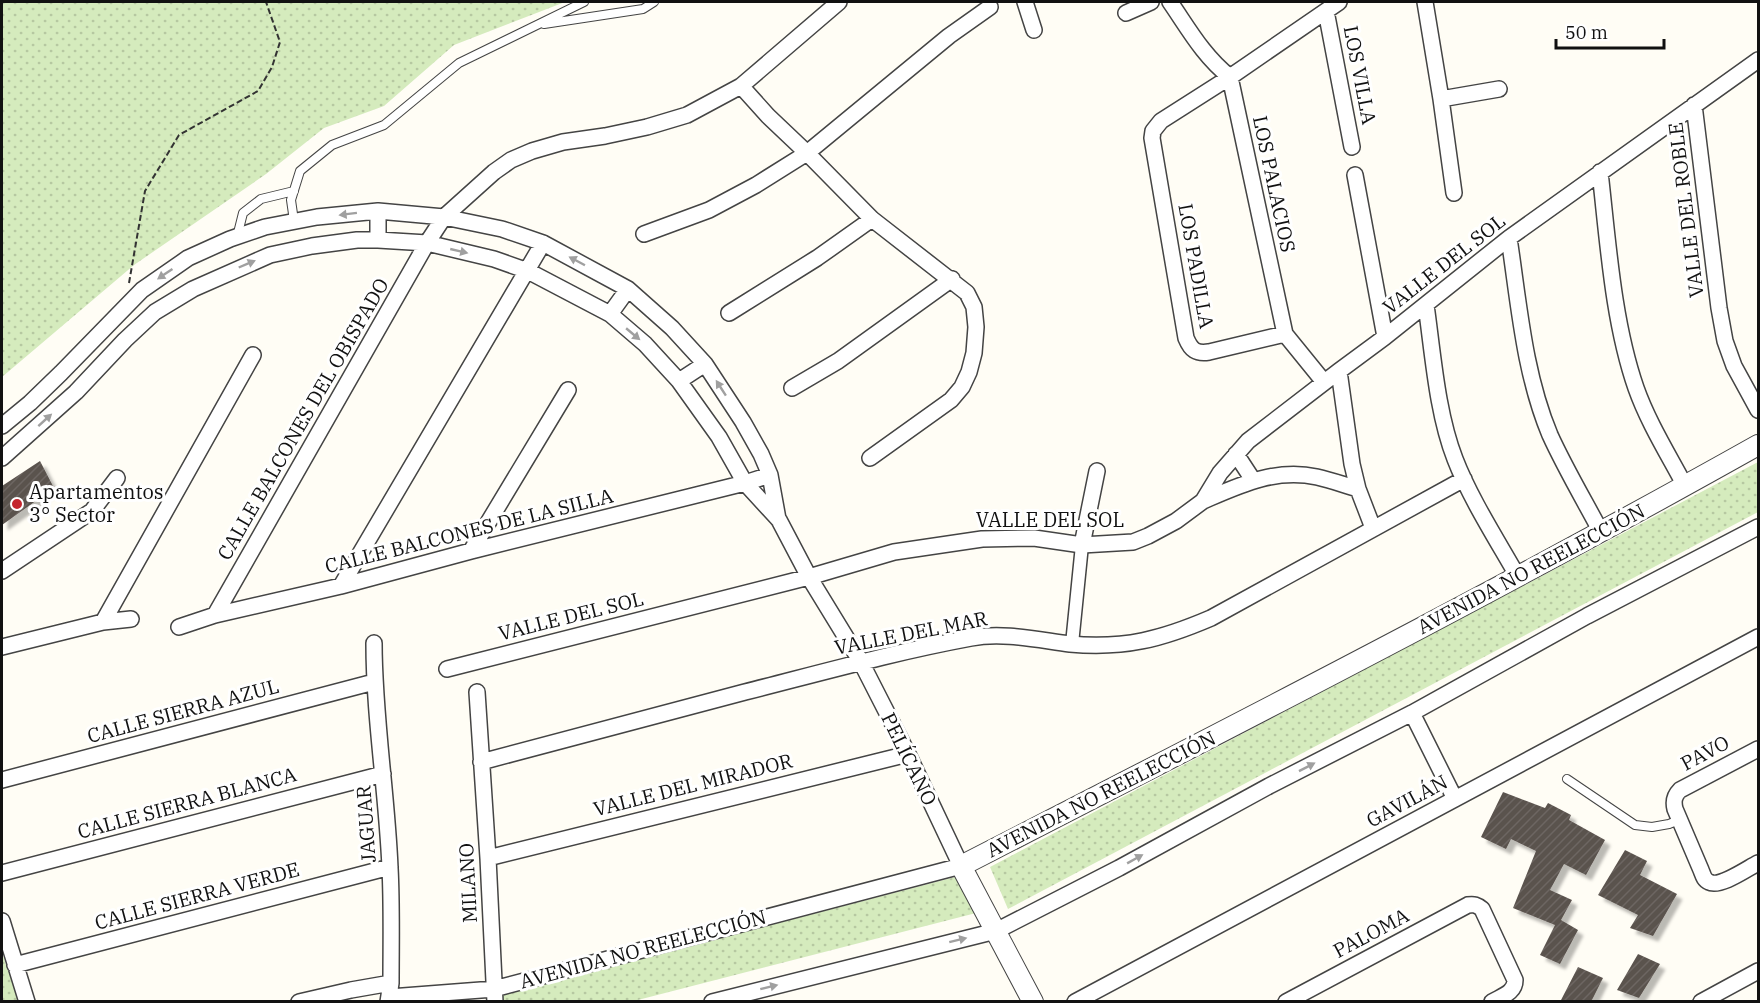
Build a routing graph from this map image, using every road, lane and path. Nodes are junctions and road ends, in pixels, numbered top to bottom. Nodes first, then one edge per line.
1 (266, 2) edge
2 (584, 2) edge
3 (654, 2) edge
4 (840, 2) edge
5 (1024, 2) edge
6 (1151, 2) edge
7 (1170, 2) edge
8 (1339, 2) edge
9 (1425, 2) edge
10 (990, 8) dead end
11 (1326, 11) junction
12 (1126, 14) dead end
13 (534, 26) junction
14 (1034, 30) dead end
15 (1758, 60) edge
16 (1230, 77) junction
17 (741, 86) junction
18 (1499, 88) dead end
19 (1441, 99) junction
20 (1694, 105) junction
21 (1352, 147) dead end
22 (807, 153) junction
23 (1600, 172) junction
24 (1355, 175) dead end
25 (294, 191) junction
26 (1454, 193) dead end
27 (378, 211) junction
28 (444, 216) junction
29 (872, 219) junction
30 (294, 221) junction
31 (265, 227) junction
32 (644, 234) dead end
33 (237, 237) junction
34 (1509, 238) junction
35 (378, 240) junction
36 (427, 243) junction
37 (543, 243) junction
38 (270, 255) junction
39 (528, 271) junction
40 (952, 279) junction
41 (628, 289) junction
42 (142, 290) junction
43 (1426, 305) junction
44 (124, 306) junction
45 (155, 312) junction
46 (729, 313) dead end
47 (610, 315) junction
48 (1285, 334) junction
49 (1385, 337) junction
50 (253, 355) dead end
51 (705, 364) junction
52 (1339, 371) junction
53 (679, 381) junction
54 (1324, 382) junction
55 (792, 388) dead end
56 (568, 390) dead end
57 (1758, 410) edge
58 (743, 422) junction
59 (2, 426) edge
60 (719, 437) junction
61 (1758, 445) edge
62 (1236, 454) junction
63 (2, 458) edge
64 (870, 459) dead end
65 (1097, 471) dead end
66 (770, 475) junction
67 (117, 478) dead end
68 (1464, 479) junction
69 (1253, 480) junction
70 (745, 483) junction
71 (1685, 486) junction
72 (1358, 489) junction
73 (1203, 501) junction
74 (779, 520) junction
75 (1373, 528) junction
76 (1758, 528) edge
77 (1601, 532) junction
78 (1082, 545) junction
79 (471, 551) junction
80 (2, 571) edge
81 (810, 577) junction
82 (1518, 577) junction
83 (341, 586) junction
84 (214, 615) junction
85 (131, 619) dead end
86 (103, 622) junction
87 (178, 627) dead end
88 (1758, 637) edge
89 (374, 643) dead end
90 (1072, 644) junction
91 (2, 647) edge
92 (861, 662) junction
93 (447, 669) dead end
94 (374, 682) junction
95 (477, 692) dead end
96 (1412, 713) junction
97 (1758, 749) edge
98 (908, 753) junction
99 (481, 762) junction
100 (383, 774) junction
101 (1567, 778) dead end
102 (2, 780) edge
103 (1455, 799) junction
104 (1679, 820) junction
105 (488, 858) junction
106 (1758, 862) edge
107 (961, 866) junction
108 (390, 867) junction
109 (2, 873) edge
110 (2, 921) edge
111 (996, 931) junction
112 (15, 965) junction
113 (1758, 971) edge
114 (390, 994) edge
115 (494, 995) edge
116 (27, 1002) edge
117 (299, 1002) edge
118 (712, 1002) edge
119 (1033, 1002) edge
120 (1075, 1002) edge
121 (1286, 1002) edge
122 (1492, 1002) edge
123 (1701, 1002) edge

1 - 44 path
2 - 13 lane
3 - 13 lane
4 - 17 street, CALLE BALCONES DEL OBISPADO
5 - 14 street
6 - 12 street
7 - 16 street
8 - 11 street
9 - 19 street
10 - 22 street
11 - 16 street
11 - 21 street, LOS VILLA
13 - 25 lane
15 - 20 street, VALLE DEL SOL
16 - 48 street, LOS PALACIOS
16 - 48 street, LOS PADILLA
17 - 22 street
17 - 28 street, CALLE BALCONES DEL OBISPADO
18 - 19 street
19 - 26 street
20 - 23 street, VALLE DEL SOL
20 - 57 street, VALLE DEL ROBLE
22 - 29 street
22 - 32 street
23 - 34 street, VALLE DEL SOL
23 - 71 street
24 - 49 street
25 - 30 lane
25 - 33 lane
27 - 28 street, PELÍCANO
27 -> 30 street, PELÍCANO
27 - 35 street
28 - 36 street, CALLE BALCONES DEL OBISPADO
28 - 37 street, PELÍCANO
29 - 40 street
29 - 46 street
30 - 31 street, PELÍCANO
31 - 33 street, PELÍCANO
31 - 38 street
33 -> 42 street, PELÍCANO
34 - 43 street, VALLE DEL SOL
34 - 77 street
35 - 36 street, PELÍCANO
35 - 38 street, PELÍCANO
36 -> 39 street, PELÍCANO
36 - 84 street, CALLE BALCONES DEL OBISPADO
37 - 39 street
41 -> 37 street, PELÍCANO
45 -> 38 street, PELÍCANO
39 - 47 street, PELÍCANO
39 - 83 street
40 - 55 street
40 - 64 street
41 - 47 street
41 - 51 street, PELÍCANO
42 - 44 street, PELÍCANO
42 - 45 street
43 - 49 street, VALLE DEL SOL
43 - 68 street
44 - 59 street, PELÍCANO
63 -> 45 street, PELÍCANO
47 -> 53 street, PELÍCANO
48 - 54 street, LOS PALACIOS
49 - 52 street, VALLE DEL SOL
50 - 86 street
51 - 53 street
58 -> 51 street, PELÍCANO
52 - 54 street, VALLE DEL SOL
52 - 72 street
53 - 60 street, PELÍCANO
54 - 62 street, VALLE DEL SOL
56 - 79 street
58 - 60 street
58 - 66 street, PELÍCANO
60 - 70 street, PELÍCANO
61 - 71 street, AVENIDA NO REELECCIÓN
62 - 69 street
62 - 73 street, VALLE DEL SOL
65 - 78 street
66 - 70 street, CALLE BALCONES DE LA SILLA
66 - 74 street, PELÍCANO
67 - 80 street
68 - 75 street, VALLE DEL MAR
68 - 82 street
69 - 72 street
69 - 73 street
70 - 74 street, PELÍCANO
70 - 79 street, CALLE BALCONES DE LA SILLA
71 - 77 street, AVENIDA NO REELECCIÓN
72 - 75 street
73 - 78 street, VALLE DEL SOL
74 - 81 street, PELÍCANO
75 - 90 street, VALLE DEL MAR
76 - 96 street
77 - 82 street, AVENIDA NO REELECCIÓN
78 - 81 street, VALLE DEL SOL
78 - 90 street
79 - 83 street, CALLE BALCONES DE LA SILLA
81 - 92 street, PELÍCANO
81 - 93 street, VALLE DEL SOL
82 - 107 street, AVENIDA NO REELECCIÓN
83 - 84 street, CALLE BALCONES DE LA SILLA
84 - 87 street, CALLE BALCONES DE LA SILLA
85 - 86 street
86 - 91 street
88 - 103 street, GAVILÁN
89 - 94 street, JAGUAR
90 - 92 street, VALLE DEL MAR
92 - 98 street, PELÍCANO
92 - 99 street, VALLE DEL MAR
94 - 100 street, JAGUAR
94 - 102 street, CALLE SIERRA AZUL
95 - 99 street, MILANO
96 - 103 street
111 -> 96 street
97 - 104 street, PAVO
98 - 105 street, VALLE DEL MIRADOR
98 - 107 street, PELÍCANO
99 - 105 street, MILANO
100 - 108 street, JAGUAR
100 - 109 street, CALLE SIERRA BLANCA
101 - 104 lane
103 - 120 street, GAVILÁN
104 - 106 street
105 - 115 street, MILANO
107 - 111 street, PELÍCANO
107 - 115 street, AVENIDA NO REELECCIÓN
108 - 112 street, CALLE SIERRA VERDE
108 - 114 street, JAGUAR
110 - 112 street
118 -> 111 street
111 - 119 street, PELÍCANO
112 - 116 street
113 - 123 street
114 - 115 street, AVENIDA NO REELECCIÓN
114 - 117 street, AVENIDA NO REELECCIÓN
121 - 122 street, PALOMA

